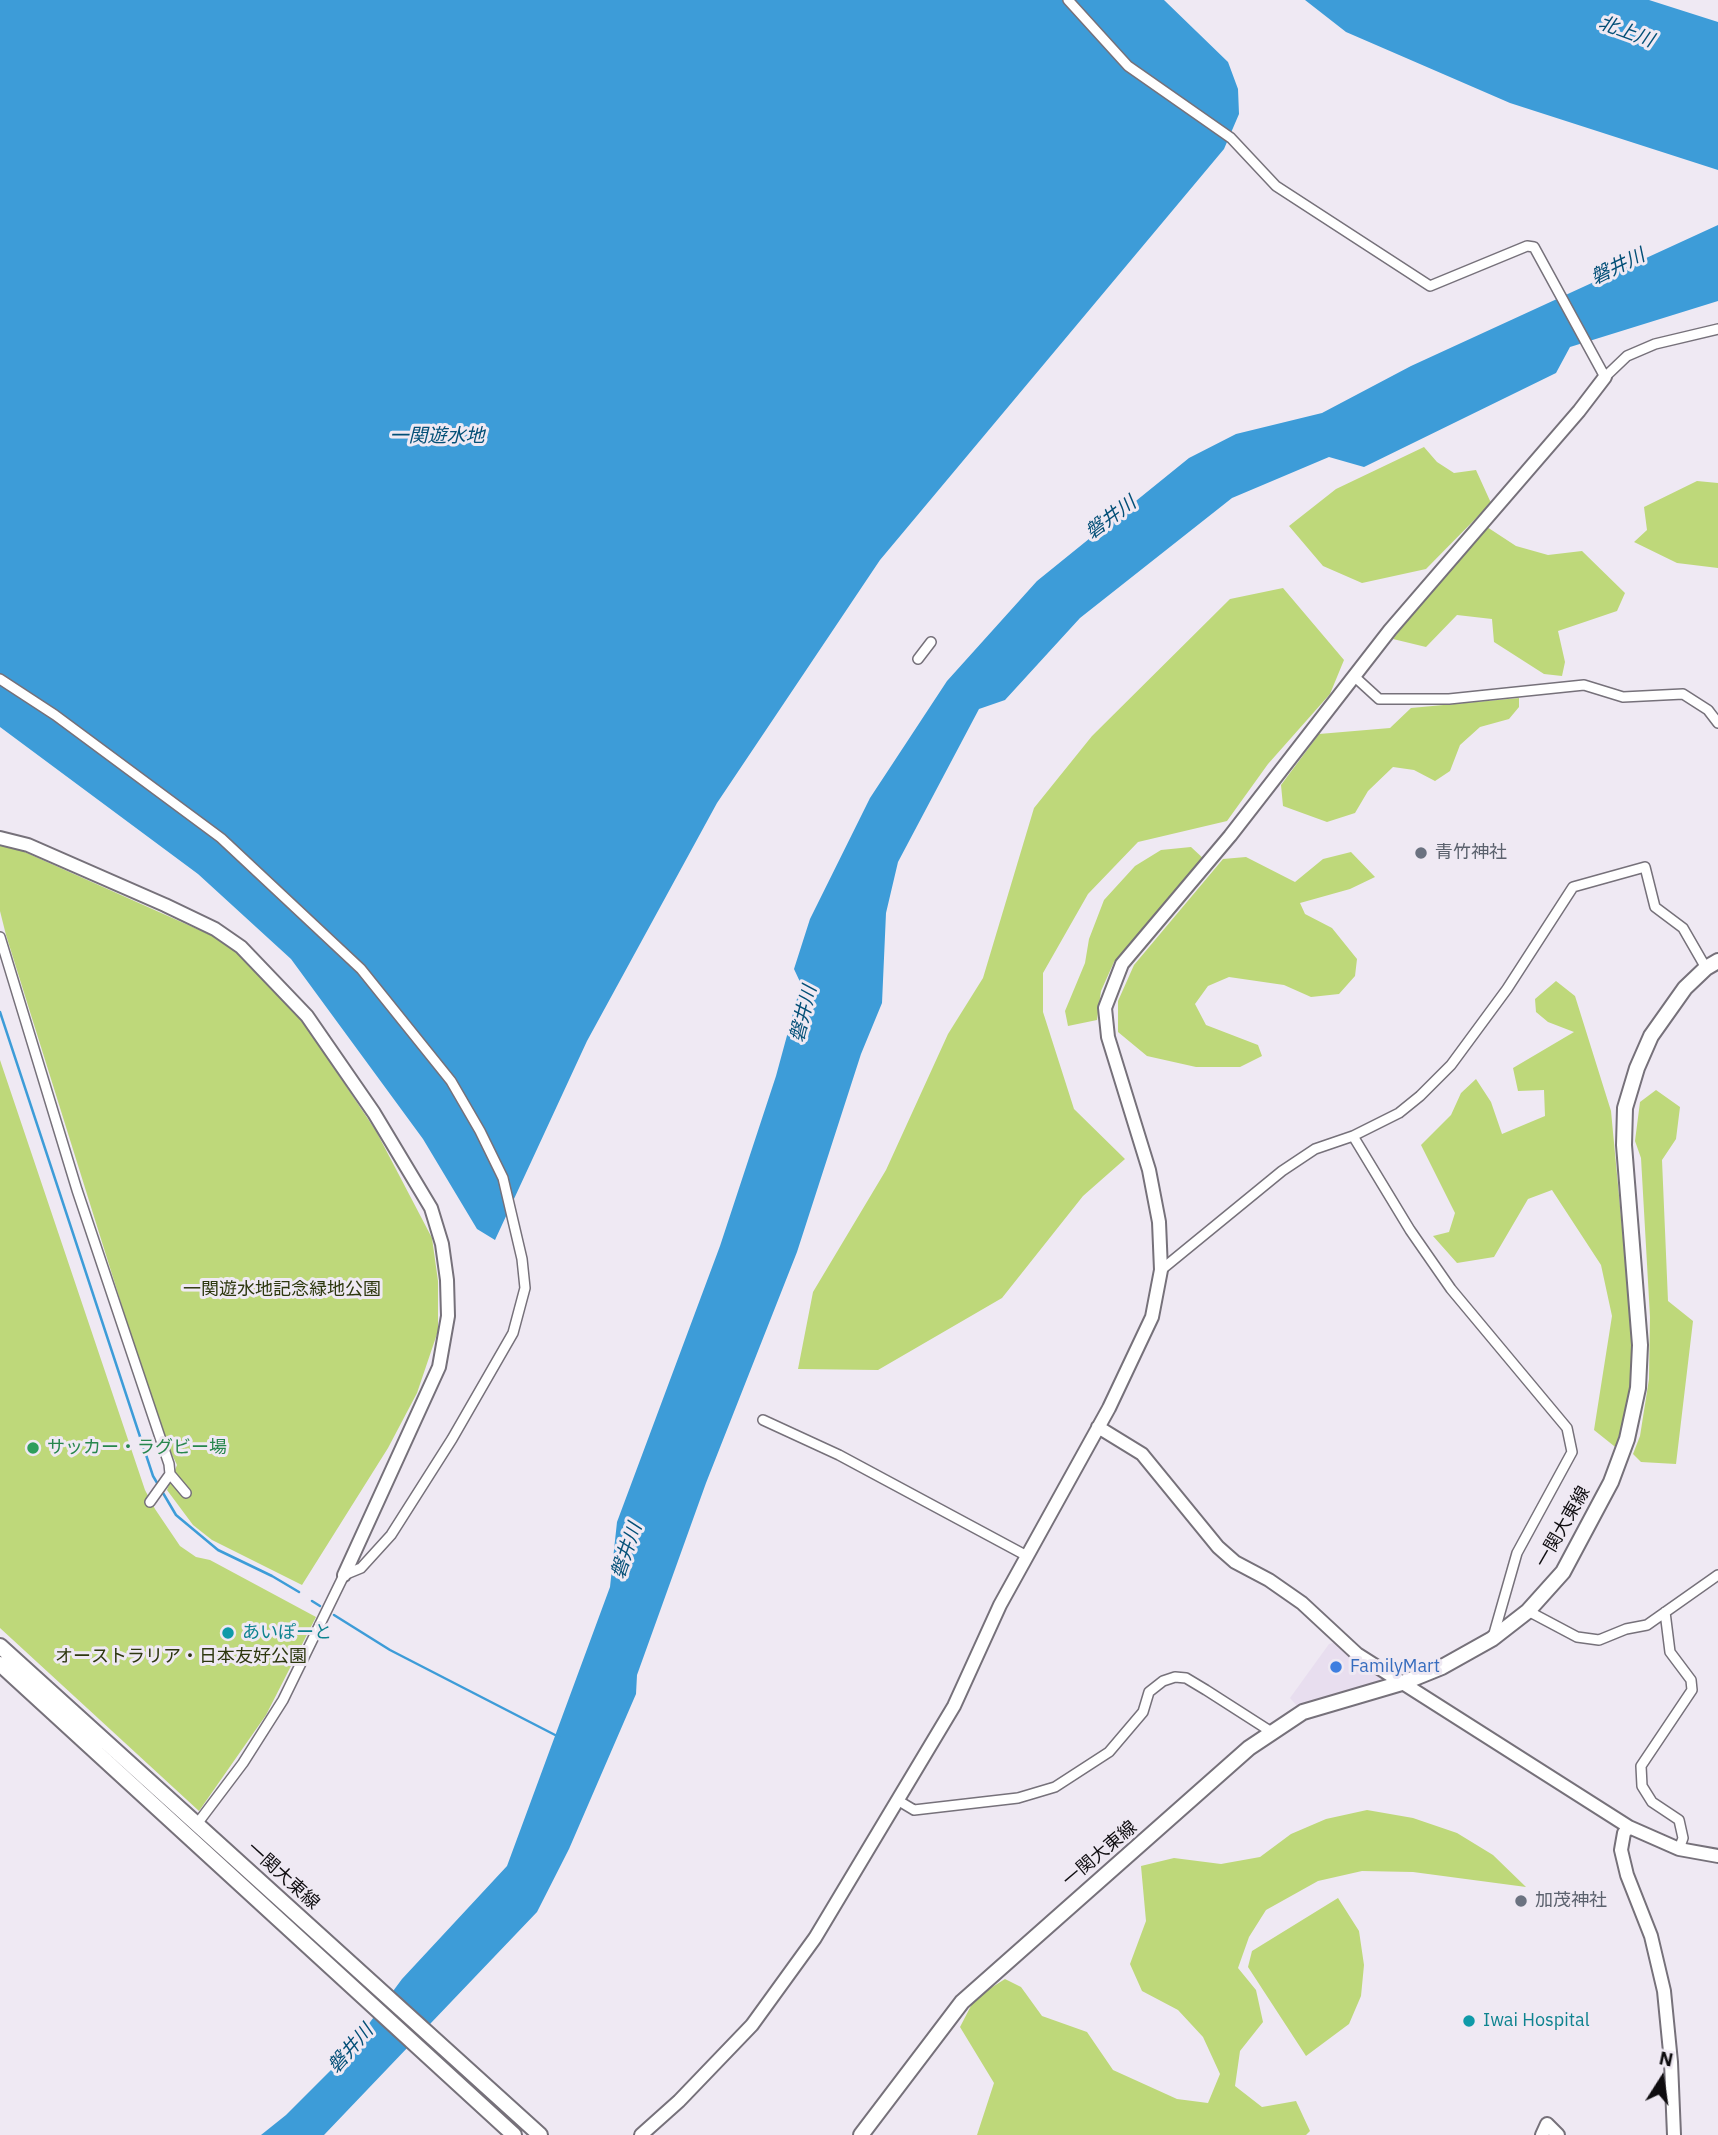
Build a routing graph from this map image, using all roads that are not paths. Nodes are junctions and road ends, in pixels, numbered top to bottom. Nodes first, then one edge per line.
1 (1068, 0) edge
2 (1718, 329) edge
3 (1602, 372) junction
4 (931, 642) dead end
5 (918, 659) dead end
6 (1356, 678) junction
7 (0, 679) edge
8 (1718, 723) edge
9 (0, 838) edge
10 (0, 937) edge
11 (1712, 964) edge
12 (1353, 1136) junction
13 (1161, 1270) junction
14 (763, 1420) dead end
15 (1098, 1427) junction
16 (170, 1474) junction
17 (186, 1493) dead end
18 (150, 1502) dead end
19 (1027, 1556) junction
20 (344, 1575) junction
21 (1718, 1575) edge
22 (1528, 1611) junction
23 (1665, 1612) junction
24 (1492, 1639) junction
25 (0, 1646) edge
26 (0, 1664) edge
27 (1405, 1682) junction
28 (1270, 1731) junction
29 (899, 1801) junction
30 (197, 1824) junction
31 (1629, 1827) junction
32 (208, 1843) junction
33 (1679, 1849) junction
34 (1718, 1856) edge
35 (514, 2135) edge
36 (540, 2135) edge
37 (640, 2135) edge
38 (861, 2135) edge
39 (1542, 2135) edge
40 (1558, 2135) edge
41 (1674, 2135) edge

1 - 3 street
2 - 3 street
3 - 6 street
4 - 5 street
6 - 8 street
6 - 13 street
7 - 20 street
9 - 20 street
10 - 16 street
11 - 12 street
11 - 22 main road, 一関大東線
12 - 13 street
12 - 24 street
13 - 15 street
14 - 19 street
15 - 19 street
15 - 27 street
16 - 17 street
16 - 18 street
19 - 29 street
20 - 30 street
21 - 23 street
22 - 23 street
22 - 24 main road, 一関大東線
23 - 33 street
24 - 27 main road, 一関大東線
25 - 30 main road, 一関大東線
26 - 32 main road, 一関大東線
27 - 28 main road, 一関大東線
27 - 31 street
28 - 29 street
28 - 38 main road, 一関大東線
29 - 37 street
30 - 32 main road, 一関大東線
31 - 33 street
31 - 41 street
32 - 35 main road, 一関大東線
32 - 36 main road, 一関大東線
33 - 34 street
39 - 40 street

